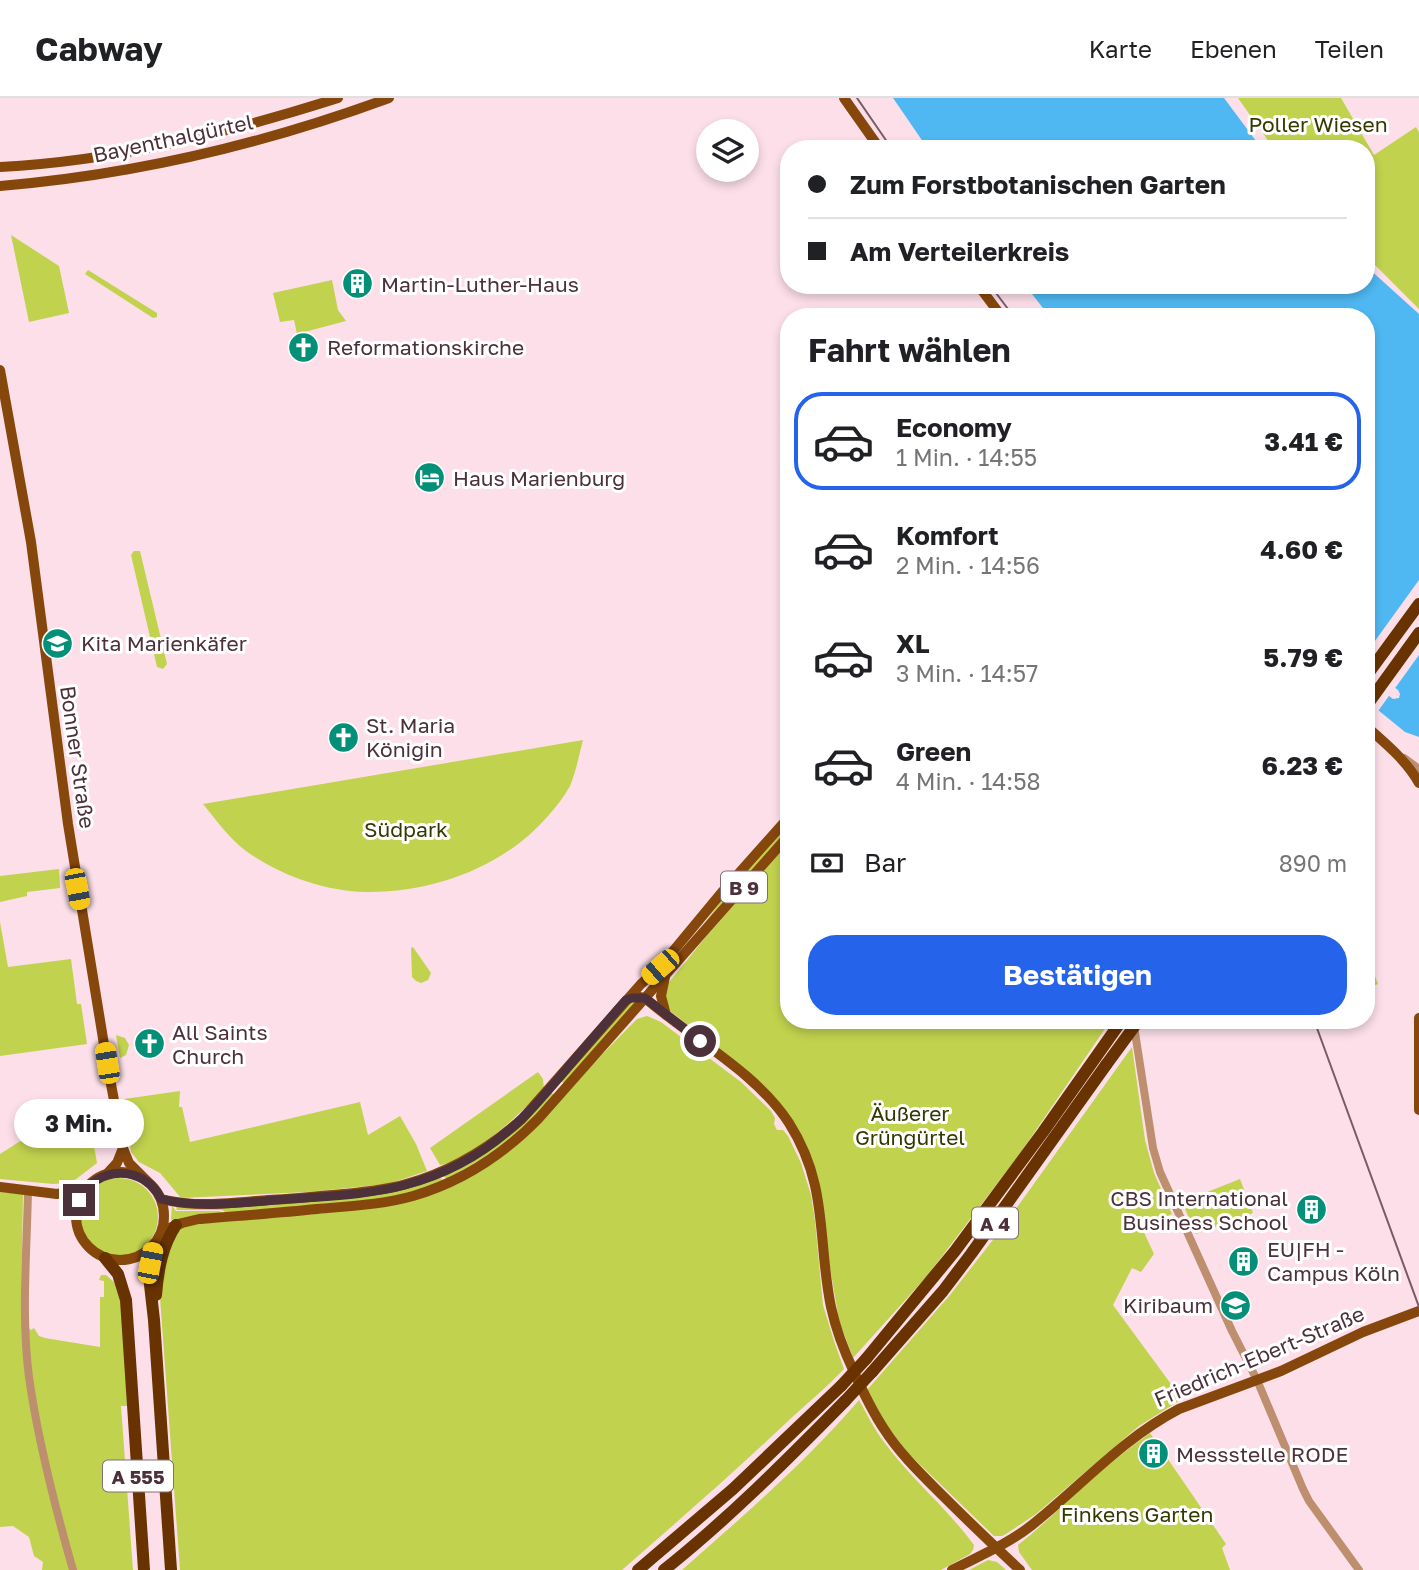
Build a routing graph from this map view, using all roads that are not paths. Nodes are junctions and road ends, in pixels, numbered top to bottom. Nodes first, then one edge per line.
1 (338, 98) edge
2 (390, 98) edge
3 (843, 99) edge
4 (873, 140) edge
5 (43, 164) junction
6 (0, 167) edge
7 (45, 181) junction
8 (0, 186) edge
9 (0, 370) edge
10 (1419, 604) edge
11 (1419, 633) edge
12 (1375, 664) edge
13 (1375, 694) edge
14 (1375, 734) edge
15 (1396, 752) junction
16 (1419, 769) edge
17 (1419, 783) edge
18 (780, 827) edge
19 (780, 845) edge
20 (663, 970) junction
21 (645, 998) junction
22 (626, 1000) junction
23 (663, 1013) junction
24 (1419, 1018) edge
25 (622, 1026) junction
26 (1116, 1029) edge
27 (1133, 1029) edge
28 (1134, 1029) edge
29 (1419, 1110) edge
30 (123, 1148) junction
31 (106, 1175) junction
32 (148, 1181) junction
33 (0, 1186) edge
34 (84, 1189) junction
35 (28, 1190) junction
36 (57, 1194) junction
37 (161, 1199) junction
38 (76, 1212) junction
39 (176, 1225) junction
40 (162, 1231) junction
41 (153, 1247) junction
42 (105, 1258) junction
43 (1419, 1311) edge
44 (153, 1320) junction
45 (1257, 1380) junction
46 (979, 1532) junction
47 (1013, 1539) junction
48 (996, 1548) junction
49 (976, 1558) junction
50 (143, 1567) edge
51 (1016, 1567) edge
52 (73, 1570) edge
53 (173, 1570) edge
54 (638, 1570) edge
55 (664, 1570) edge
56 (953, 1570) edge
57 (1359, 1570) edge

1 - 5 main road, Bayenthalgürtel
2 - 7 main road, Bayenthalgürtel
3 - 4 main road
5 - 6 main road, Bayenthalgürtel
5 - 7 main road
7 - 8 main road, Bayenthalgürtel
9 - 30 main road, Bonner Straße
10 - 12 highway
11 - 13 highway
14 - 15 main road
15 - 16 street
15 - 17 main road
18 - 20 main road, B 9
19 - 20 main road, B 9
20 - 21 main road, B 9
20 - 22 main road, B 9
20 - 23 main road
21 - 22 main road
21 - 23 main road
21 - 25 main road, B 9
22 - 37 main road, B 9
23 - 25 main road, B 9
23 - 46 main road
24 - 29 main road
25 - 39 main road, B 9
26 - 54 highway, A 4, bridge
27 - 55 highway, A 4, bridge
28 - 45 street
30 - 31 main road
30 - 32 main road, Bonner Straße
31 - 32 main road
31 - 34 main road
32 - 37 main road
33 - 35 main road
34 - 36 main road
34 - 38 main road
35 - 36 main road
35 - 52 street
36 - 38 main road
37 - 40 main road
38 - 42 main road
39 - 40 main road, B 9
39 - 44 highway
40 - 41 main road
41 - 42 main road
41 - 44 highway
42 - 50 highway, A 555
43 - 45 main road, Friedrich-Ebert-Straße
44 - 53 highway, A 555
45 - 47 main road, Friedrich-Ebert-Straße
45 - 57 street
46 - 48 main road
46 - 49 main road
47 - 48 main road, Friedrich-Ebert-Straße
47 - 51 main road
48 - 49 main road, Friedrich-Ebert-Straße
48 - 51 main road
49 - 56 main road, Friedrich-Ebert-Straße

